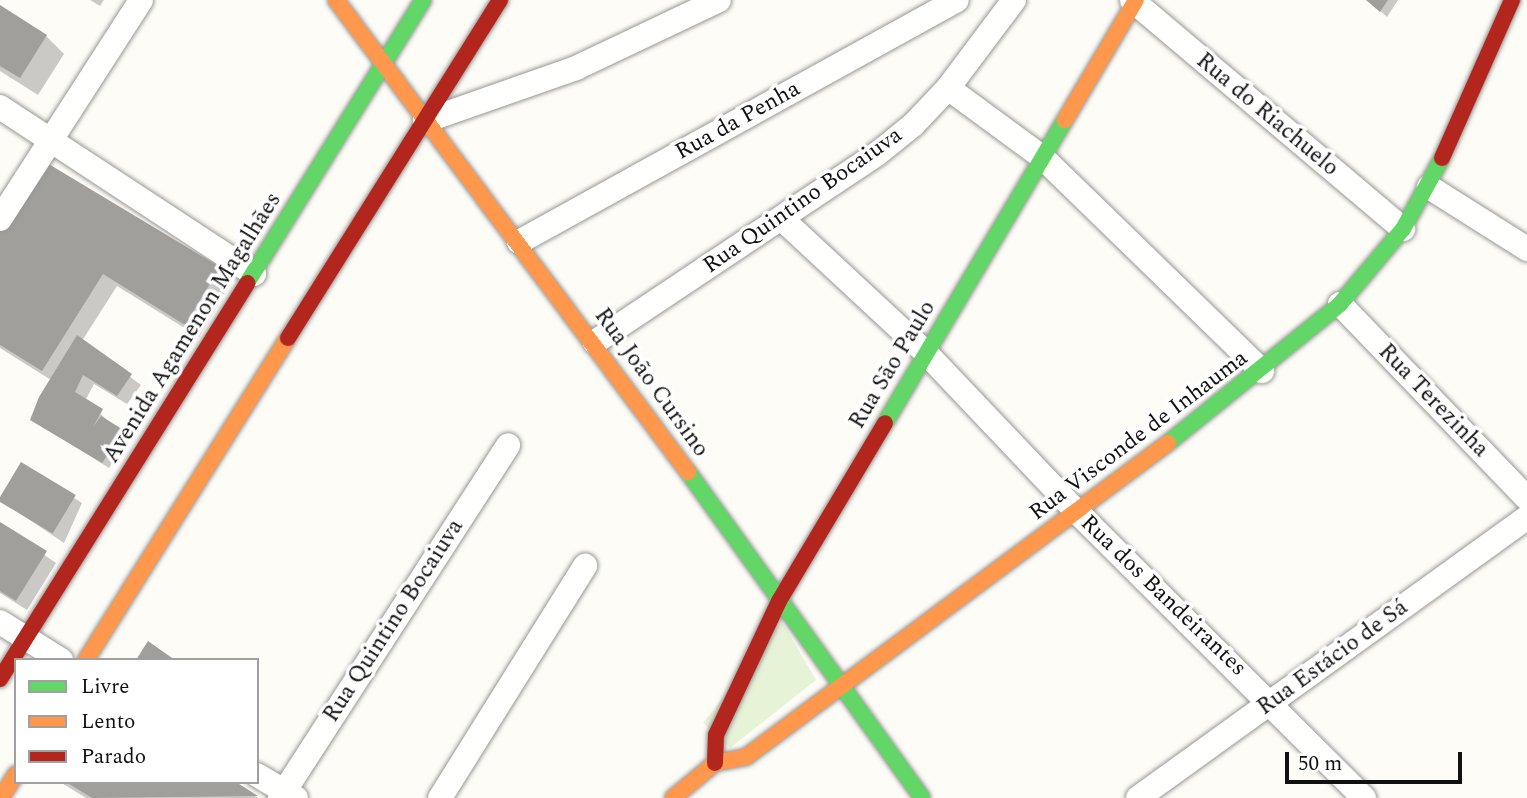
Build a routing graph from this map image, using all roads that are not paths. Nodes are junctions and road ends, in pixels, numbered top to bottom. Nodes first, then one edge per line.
1 (141, 0) edge
2 (336, 0) edge
3 (423, 0) edge
4 (500, 0) edge
5 (719, 0) edge
6 (957, 0) edge
7 (1014, 0) edge
8 (1513, 0) edge
9 (1134, 1) edge
10 (1527, 7) edge
11 (384, 64) junction
12 (948, 88) junction
13 (0, 107) edge
14 (425, 121) junction
15 (50, 141) junction
16 (1042, 157) junction
17 (1429, 187) junction
18 (0, 219) edge
19 (782, 219) junction
20 (1403, 229) junction
21 (519, 242) junction
22 (1527, 249) edge
23 (254, 274) junction
24 (1340, 304) junction
25 (595, 342) junction
26 (926, 353) junction
27 (1262, 371) junction
28 (508, 445) dead end
29 (1527, 498) edge
30 (1078, 513) junction
31 (1527, 517) edge
32 (585, 566) dead end
33 (779, 601) junction
34 (0, 622) edge
35 (26, 638) junction
36 (58, 658) edge
37 (87, 658) edge
38 (0, 679) edge
39 (842, 686) junction
40 (1272, 703) junction
41 (715, 764) junction
42 (259, 776) edge
43 (14, 777) edge
44 (287, 796) edge
45 (1, 798) edge
46 (440, 798) edge
47 (673, 798) edge
48 (922, 798) edge
49 (1138, 798) edge
50 (1364, 798) edge

1 - 15 street
2 - 11 street, Rua João Cursino
3 - 11 street, Avenida Agamenon Magalhães
4 - 14 street
5 - 14 street
6 - 21 street, Rua da Penha
7 - 12 street, Rua Quintino Bocaiuva
8 - 10 street
8 - 17 street, Rua Visconde de Inhauma
9 - 16 street, Rua São Paulo
9 - 20 street, Rua do Riachuelo
11 - 14 street, Rua João Cursino
11 - 23 street, Avenida Agamenon Magalhães
12 - 16 street
12 - 19 street, Rua Quintino Bocaiuva
13 - 15 street
14 - 21 street, Rua João Cursino
14 - 37 street
15 - 18 street
15 - 23 street
16 - 26 street, Rua São Paulo
16 - 27 street
17 - 20 street, Rua Visconde de Inhauma
17 - 22 street
19 - 25 street, Rua Quintino Bocaiuva
19 - 26 street, Rua dos Bandeirantes
20 - 24 street, Rua Visconde de Inhauma
21 - 25 street, Rua João Cursino
23 - 35 street, Avenida Agamenon Magalhães
24 - 27 street, Rua Visconde de Inhauma
24 - 29 street, Rua Terezinha
25 - 33 street, Rua João Cursino
26 - 30 street, Rua dos Bandeirantes
26 - 33 street, Rua São Paulo
27 - 30 street, Rua Visconde de Inhauma
28 - 44 street, Rua Quintino Bocaiuva
30 - 39 street, Rua Visconde de Inhauma
30 - 40 street, Rua dos Bandeirantes
31 - 40 street, Rua Estácio de Sá
32 - 46 street
33 - 39 street, Rua João Cursino
33 - 41 street, Rua São Paulo
34 - 35 street
35 - 36 street
35 - 38 street, Avenida Agamenon Magalhães
39 - 41 street, Rua Visconde de Inhauma
39 - 48 street, Rua João Cursino
40 - 49 street, Rua Estácio de Sá
40 - 50 street, Rua dos Bandeirantes
41 - 47 street, Rua Visconde de Inhauma
42 - 44 street
43 - 45 street

